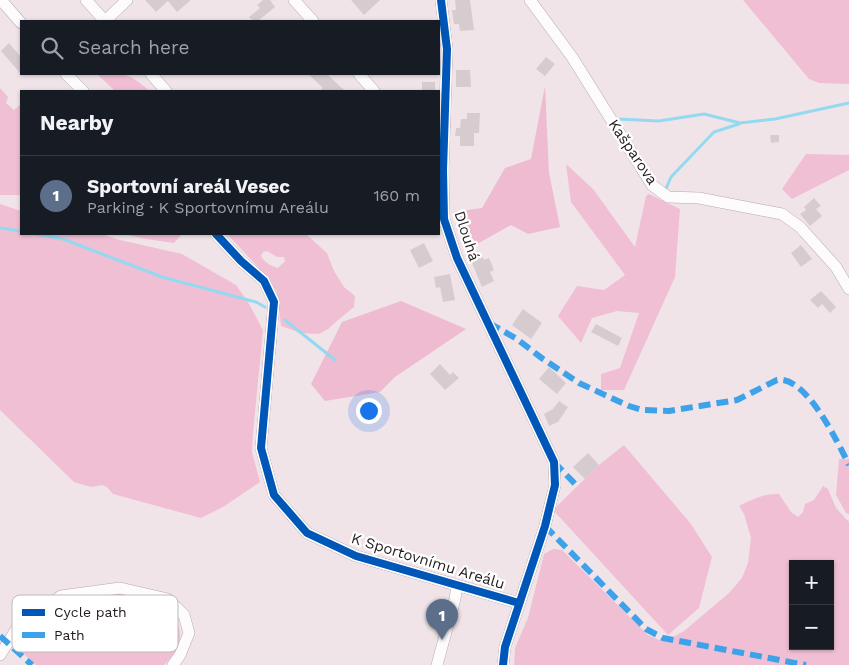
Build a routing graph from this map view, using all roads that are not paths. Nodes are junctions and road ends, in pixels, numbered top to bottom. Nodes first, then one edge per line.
1 (0, 0) edge
2 (86, 0) edge
3 (127, 0) edge
4 (294, 0) edge
5 (441, 0) edge
6 (530, 0) edge
7 (105, 20) edge
8 (107, 20) edge
9 (312, 20) edge
10 (20, 22) edge
11 (67, 75) edge
12 (152, 75) edge
13 (360, 75) edge
14 (82, 90) edge
15 (165, 90) edge
16 (373, 90) edge
17 (441, 168) edge
18 (217, 235) edge
19 (849, 289) edge
20 (457, 585) junction
21 (68, 595) edge
22 (151, 595) edge
23 (520, 603) junction
24 (178, 609) edge
25 (12, 636) edge
26 (0, 656) edge
27 (173, 665) edge
28 (437, 665) edge
29 (503, 665) edge

1 - 10 street
2 - 7 street
3 - 8 street
4 - 9 street
5 - 17 street, Dlouhá
6 - 19 street, Kašparova
11 - 14 street
12 - 15 street
13 - 16 street
17 - 23 street, Dlouhá
18 - 20 street, K Sportovnímu Areálu
20 - 23 street, K Sportovnímu Areálu
20 - 28 street
21 - 22 street
23 - 29 street
24 - 27 street
25 - 26 street

